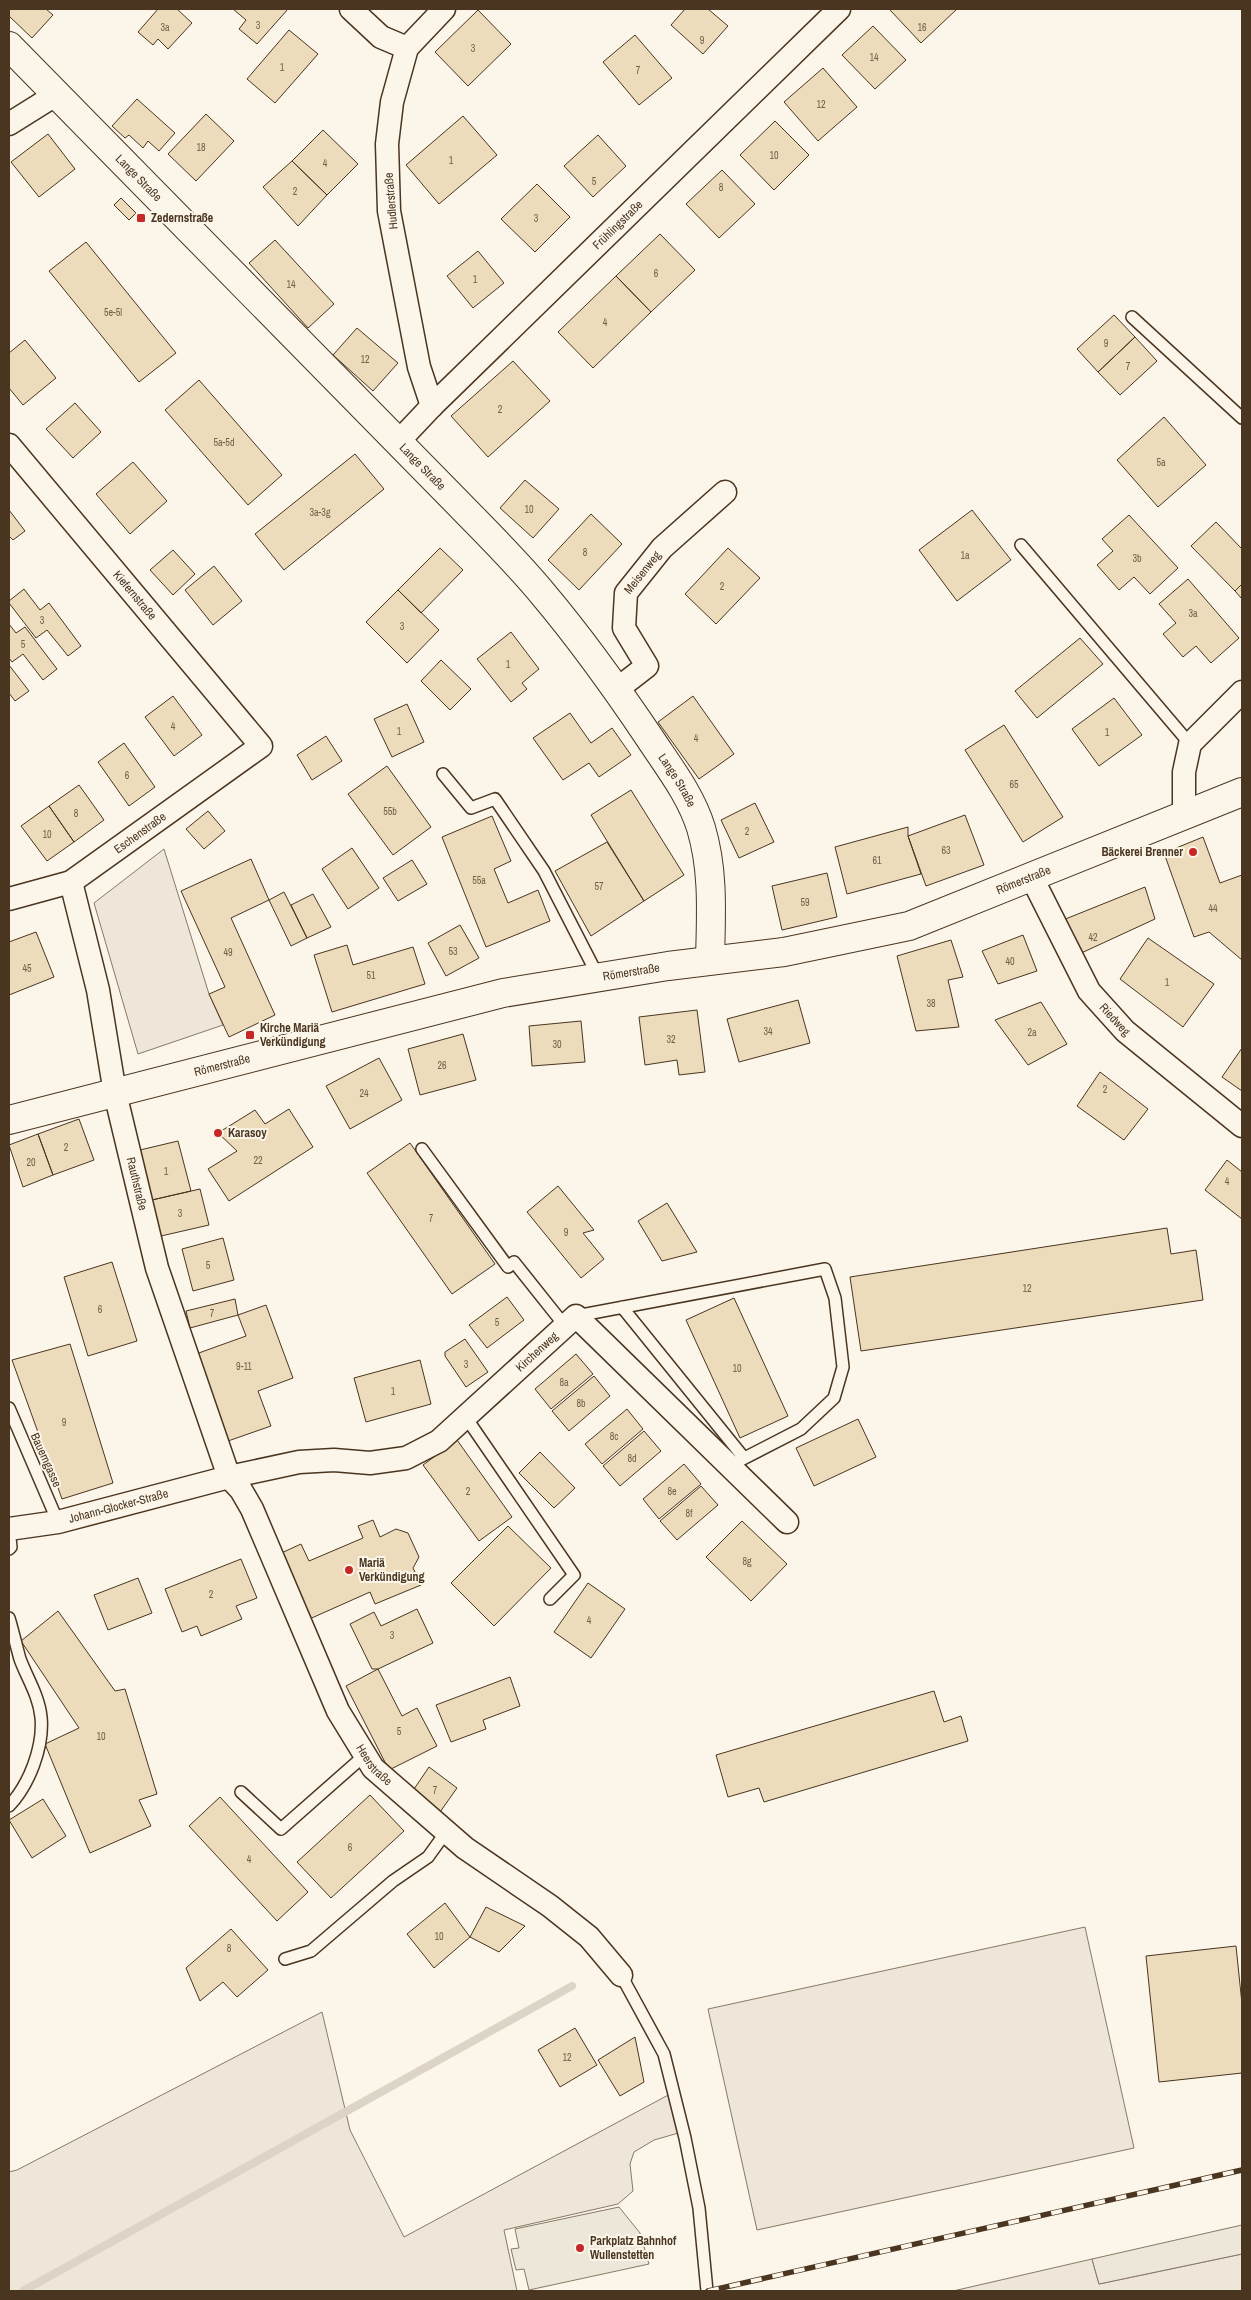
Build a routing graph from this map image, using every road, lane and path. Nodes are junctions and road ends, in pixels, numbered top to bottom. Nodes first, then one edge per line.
1 (351, 9) edge
2 (444, 9) edge
3 (839, 9) edge
4 (9, 46) edge
5 (407, 48) junction
6 (57, 94) junction
7 (9, 124) edge
8 (1132, 317) dead end
9 (432, 406) junction
10 (1242, 418) edge
11 (398, 442) junction
12 (9, 445) edge
13 (725, 492) dead end
14 (1021, 545) dead end
15 (616, 690) junction
16 (1242, 692) edge
17 (1190, 744) junction
18 (261, 746) joint
19 (443, 774) dead end
20 (1242, 792) edge
21 (1184, 814) junction
22 (1032, 878) junction
23 (71, 882) junction
24 (9, 900) edge
25 (710, 960) junction
26 (598, 976) junction
27 (115, 1094) junction
28 (9, 1120) edge
29 (1242, 1126) edge
30 (422, 1149) dead end
31 (622, 1307) junction
32 (571, 1321) junction
33 (9, 1408) edge
34 (465, 1416) junction
35 (737, 1462) junction
36 (229, 1477) junction
37 (58, 1522) junction
38 (786, 1522) dead end
39 (9, 1530) edge
40 (9, 1550) edge
41 (550, 1599) dead end
42 (9, 1618) edge
43 (365, 1755) junction
44 (241, 1792) dead end
45 (9, 1806) edge
46 (446, 1832) junction
47 (285, 1960) dead end
48 (621, 1975) joint
49 (707, 2291) edge

1 - 5 street
2 - 5 street, Hudlerstraße
3 - 9 street, Frühlingstraße
4 - 6 main road, Lange Straße
5 - 9 street, Hudlerstraße
6 - 7 street
6 - 11 main road, Lange Straße
8 - 10 lane
9 - 11 street, Frühlingstraße
11 - 15 main road, Lange Straße
12 - 18 street, Kiefernstraße
13 - 15 street, Meisenweg
14 - 17 lane
15 - 25 main road, Lange Straße
16 - 17 street
17 - 21 street
18 - 23 street, Eschenstraße
19 - 26 lane
20 - 21 main road, Römerstraße
21 - 22 main road, Römerstraße
22 - 25 main road, Römerstraße
22 - 29 street, Riedweg
23 - 24 street, Eschenstraße
23 - 27 street, Rauthstraße
25 - 26 main road, Römerstraße
26 - 27 main road, Römerstraße
27 - 28 main road, Römerstraße
27 - 36 street, Rauthstraße
30 - 32 lane
31 - 32 lane
31 - 35 lane
31 - 35 lane
32 - 34 street, Kirchenweg
32 - 35 street
33 - 37 lane, Bauerngasse
34 - 36 street, Kirchenweg
34 - 41 lane
35 - 38 street
36 - 37 street, Johann-Glocker-Straße
36 - 43 street, Heerstraße
37 - 39 street, Johann-Glocker-Straße
39 - 40 lane
42 - 45 lane
43 - 44 lane
43 - 46 street, Heerstraße
46 - 47 lane
46 - 48 street, Heerstraße
48 - 49 lane

